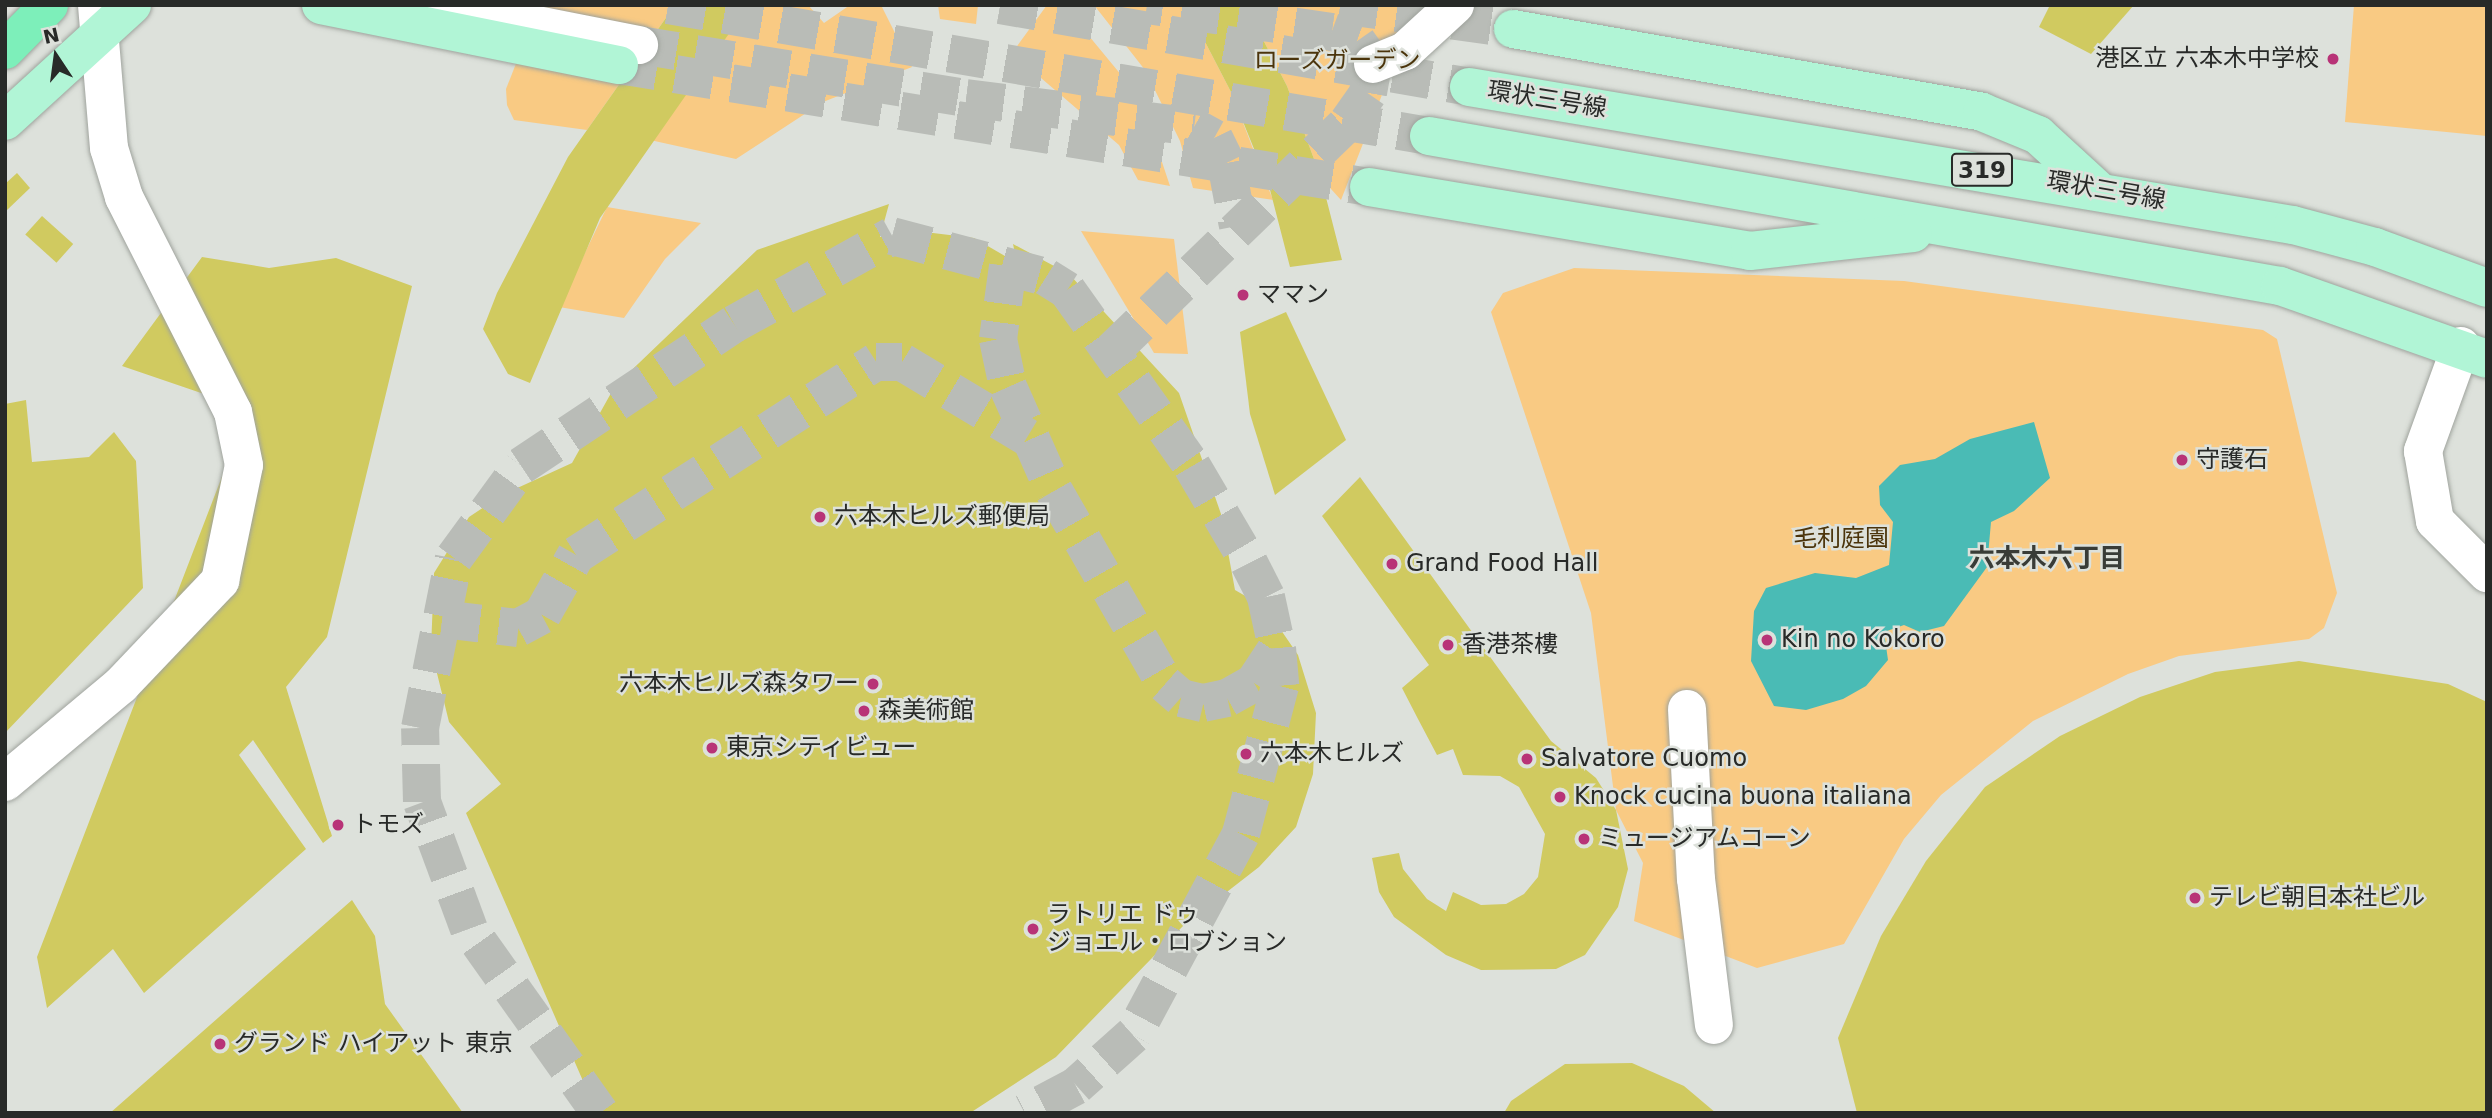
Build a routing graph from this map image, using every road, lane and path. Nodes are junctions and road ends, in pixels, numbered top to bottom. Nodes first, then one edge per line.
1 (50, 5) edge
2 (132, 5) edge
3 (321, 5) edge
4 (435, 5) edge
5 (1455, 5) edge
6 (95, 16) edge
7 (1513, 29) tunnel mouth
8 (5, 50) edge
9 (629, 55) joint
10 (1373, 64) tunnel mouth
11 (1469, 87) tunnel mouth
12 (5, 121) edge
13 (1429, 136) tunnel mouth
14 (1369, 187) tunnel mouth
15 (2097, 189) junction
16 (1957, 228) junction
17 (2487, 288) edge
18 (2474, 353) edge
19 (2487, 573) edge
20 (1687, 709) dead end
21 (5, 782) edge
22 (1714, 1025) dead end

1 - 8 highway
2 - 6 main road
3 - 9 main road
4 - 9 street
5 - 10 street
6 - 12 main road
6 - 21 street
7 - 15 main road
11 - 15 main road, 環状三号線 / 319
13 - 16 main road, 319
14 - 16 main road
15 - 17 main road, 環状三号線 / 319
16 - 18 main road, 319
18 - 19 street
20 - 22 street

